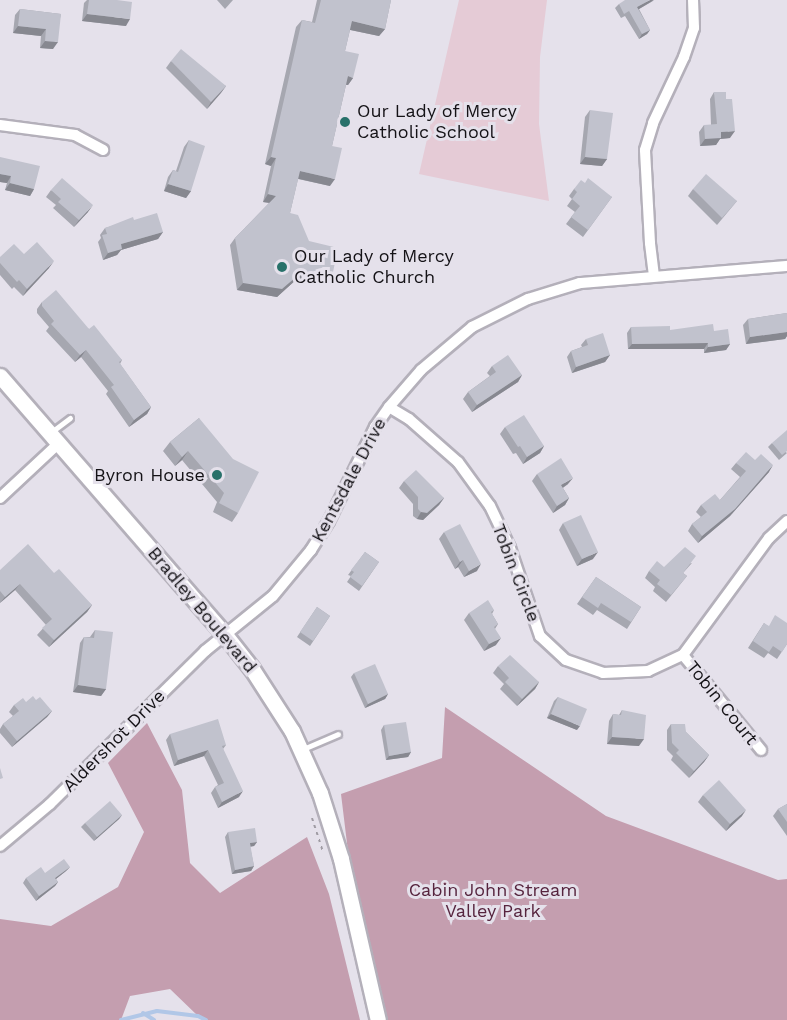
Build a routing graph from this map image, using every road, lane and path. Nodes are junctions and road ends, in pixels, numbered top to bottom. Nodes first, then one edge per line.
1 (693, 0) edge
2 (0, 125) edge
3 (103, 150) dead end
4 (787, 266) edge
5 (654, 276) junction
6 (0, 376) edge
7 (389, 407) junction
8 (70, 418) dead end
9 (54, 439) junction
10 (0, 498) edge
11 (787, 521) edge
12 (226, 636) junction
13 (683, 655) junction
14 (338, 734) dead end
15 (300, 750) junction
16 (761, 750) dead end
17 (0, 846) edge
18 (378, 1020) edge

1 - 5 street
2 - 3 street
4 - 5 street, Kentsdale Drive
5 - 7 street, Kentsdale Drive
6 - 9 main road, Bradley Boulevard
7 - 12 street, Kentsdale Drive
7 - 13 street, Tobin Circle
8 - 9 lane
9 - 10 street
9 - 12 main road, Bradley Boulevard
11 - 13 street, Tobin Circle
12 - 15 main road, Bradley Boulevard
12 - 17 street, Aldershot Drive
13 - 16 street, Tobin Court
14 - 15 lane
15 - 18 main road, Bradley Boulevard

